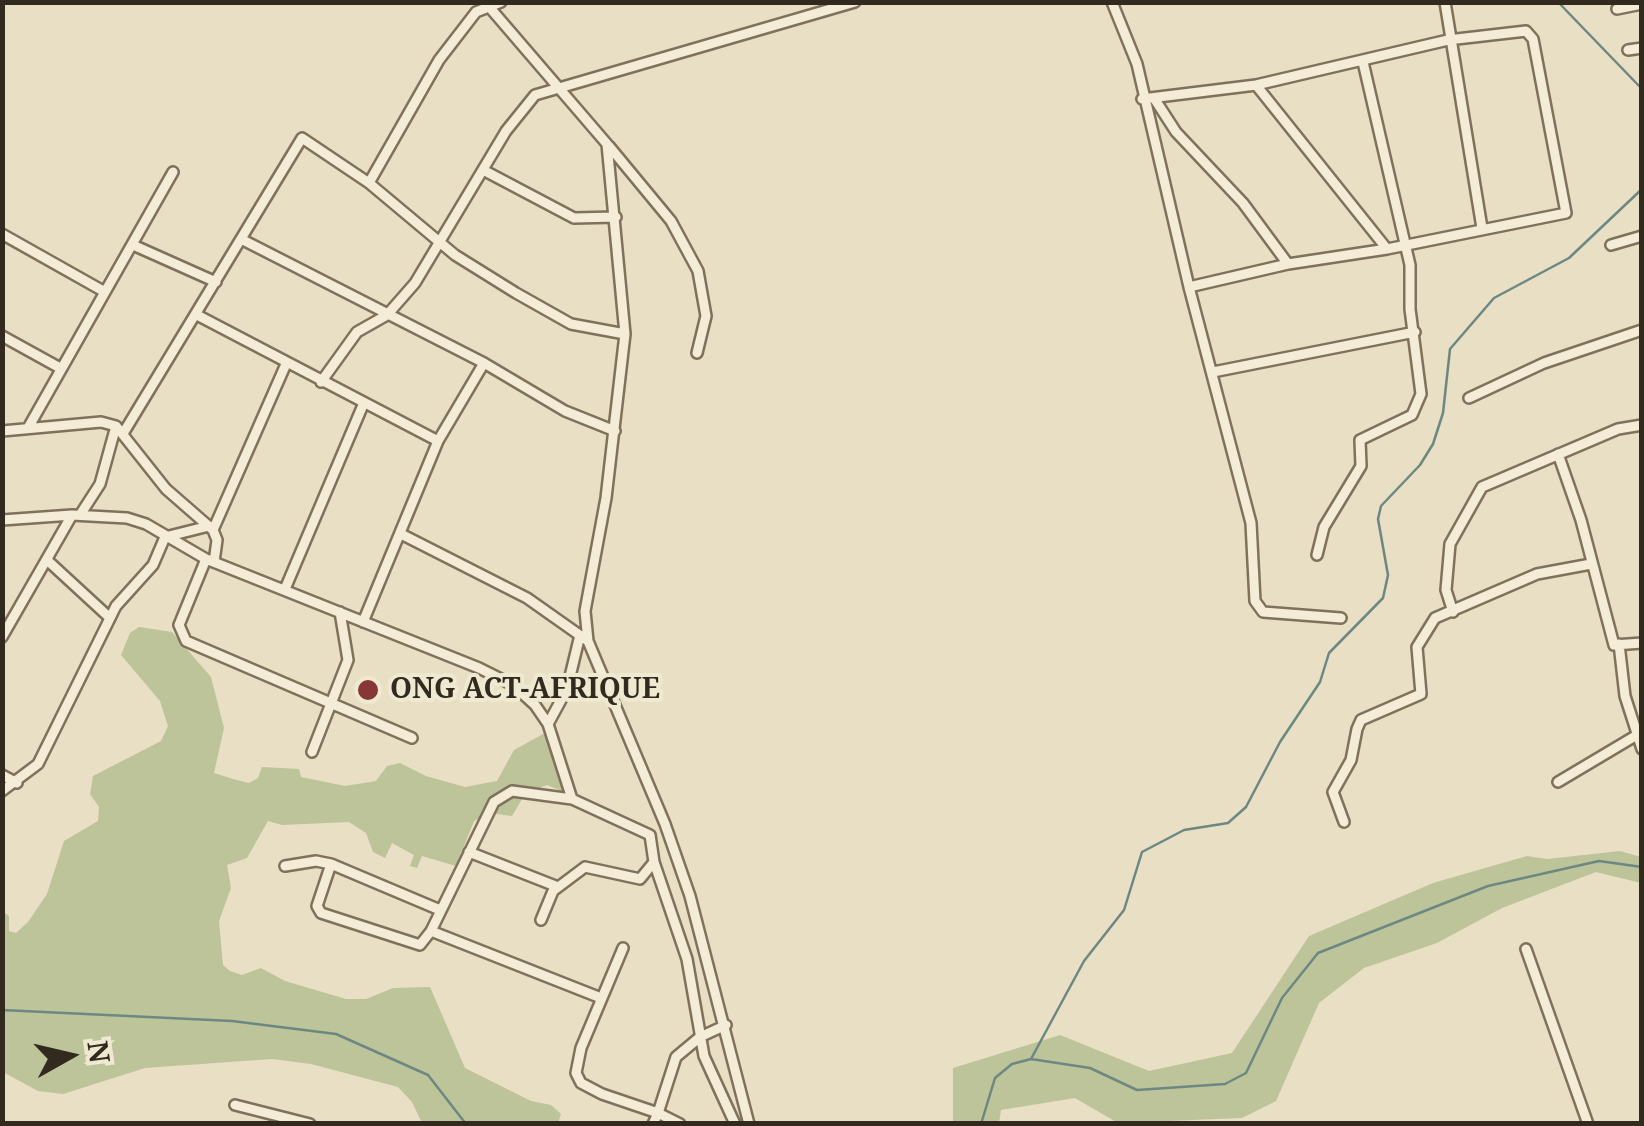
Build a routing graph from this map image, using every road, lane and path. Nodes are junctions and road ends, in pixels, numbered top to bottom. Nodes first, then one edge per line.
1 (502, 2) edge
2 (855, 2) edge
3 (1112, 2) edge
4 (1445, 2) edge
5 (486, 4) edge
6 (1642, 4) edge
7 (1616, 9) dead end
8 (1448, 40) junction
9 (1642, 48) edge
10 (1628, 50) dead end
11 (1363, 62) junction
12 (559, 85) junction
13 (1256, 86) junction
14 (1154, 98) junction
15 (1142, 100) junction
16 (607, 144) junction
17 (485, 171) junction
18 (173, 172) dead end
19 (369, 183) junction
20 (616, 217) junction
21 (1482, 228) junction
22 (2, 234) edge
23 (1642, 236) edge
24 (241, 238) junction
25 (440, 242) junction
26 (1404, 244) junction
27 (133, 245) junction
28 (1611, 245) dead end
29 (1387, 250) junction
30 (1288, 264) junction
31 (216, 282) junction
32 (1189, 287) junction
33 (105, 292) junction
34 (198, 314) junction
35 (388, 315) junction
36 (1642, 330) edge
37 (1416, 332) junction
38 (625, 334) junction
39 (2, 336) edge
40 (697, 352) dead end
41 (484, 363) junction
42 (286, 364) junction
43 (60, 368) junction
44 (1213, 372) junction
45 (321, 382) junction
46 (1469, 398) dead end
47 (363, 405) junction
48 (1642, 425) edge
49 (28, 428) junction
50 (120, 429) junction
51 (2, 431) edge
52 (615, 431) junction
53 (438, 441) junction
54 (1558, 454) junction
55 (76, 515) junction
56 (2, 520) edge
57 (211, 528) junction
58 (401, 534) junction
59 (164, 536) junction
60 (1317, 555) dead end
61 (47, 560) junction
62 (210, 560) junction
63 (1591, 564) junction
64 (285, 589) junction
65 (340, 612) junction
66 (1453, 612) junction
67 (110, 618) junction
68 (1341, 618) dead end
69 (364, 622) junction
70 (2, 637) edge
71 (584, 638) junction
72 (1642, 643) edge
73 (1619, 644) junction
74 (334, 705) junction
75 (1637, 718) edge
76 (548, 724) junction
77 (1637, 735) junction
78 (412, 738) dead end
79 (1642, 749) edge
80 (312, 752) dead end
81 (2, 775) edge
82 (18, 782) junction
83 (1558, 782) dead end
84 (2, 791) edge
85 (572, 800) junction
86 (1344, 822) dead end
87 (665, 824) junction
88 (650, 835) junction
89 (469, 852) junction
90 (654, 862) junction
91 (330, 864) junction
92 (285, 866) dead end
93 (558, 887) junction
94 (440, 910) junction
95 (541, 920) dead end
96 (431, 932) junction
97 (623, 948) dead end
98 (1526, 949) dead end
99 (601, 998) junction
100 (726, 1025) junction
101 (700, 1036) junction
102 (235, 1105) dead end
103 (658, 1113) junction
104 (310, 1124) edge
105 (653, 1124) edge
106 (680, 1124) edge
107 (735, 1124) edge
108 (749, 1124) edge
109 (1588, 1124) edge

1 - 5 street
2 - 12 street
3 - 15 street
4 - 8 street
5 - 12 street
5 - 19 street
6 - 7 street
8 - 11 street
8 - 21 street
8 - 21 street
9 - 10 street
11 - 13 street
11 - 26 street
12 - 16 street
12 - 17 street
13 - 14 street
13 - 29 street
14 - 15 street
14 - 30 street
15 - 32 street
16 - 20 street
16 - 40 street
17 - 20 street
17 - 25 street
18 - 27 street
19 - 24 street
19 - 25 street
20 - 38 street
21 - 26 street
22 - 33 street
23 - 28 street
24 - 31 street
24 - 35 street
25 - 35 street
25 - 38 street
26 - 29 street
26 - 37 street
27 - 31 street
27 - 33 street
29 - 30 street
30 - 32 street
31 - 34 street
32 - 44 street
33 - 43 street
34 - 42 street
34 - 50 street
35 - 41 street
35 - 45 street
36 - 46 street
37 - 44 street
37 - 60 street
38 - 52 street
39 - 43 street
41 - 52 street
41 - 53 street
42 - 45 street
42 - 57 street
43 - 49 street
44 - 68 street
45 - 47 street
47 - 53 street
47 - 64 street
48 - 54 street
49 - 50 street
49 - 51 street
50 - 55 street
50 - 57 street
52 - 71 street
53 - 58 street
54 - 63 street
54 - 66 street
55 - 56 street
55 - 59 street
55 - 61 street
57 - 59 street
57 - 62 street
58 - 69 street
58 - 71 street
59 - 62 street
59 - 67 street
61 - 67 street
61 - 70 street
62 - 64 street
62 - 74 street
63 - 66 street
63 - 73 street
64 - 65 street
65 - 69 street
65 - 74 street
66 - 86 street
67 - 82 street
69 - 76 street
71 - 76 street
71 - 87 street
72 - 73 street
73 - 75 street
74 - 78 street
74 - 80 street
75 - 77 street
76 - 85 street
77 - 79 street
77 - 83 street
81 - 82 street
82 - 84 street
85 - 88 street
85 - 89 street
87 - 88 street
87 - 100 street
88 - 90 street
89 - 93 street
89 - 94 street
90 - 93 street
90 - 101 street
91 - 92 street
91 - 94 street
91 - 96 street
93 - 95 street
94 - 96 street
96 - 99 street
97 - 99 street
98 - 109 street
99 - 103 street
100 - 101 street
100 - 108 street
101 - 103 street
101 - 107 street
102 - 104 street
103 - 105 street
103 - 106 street

